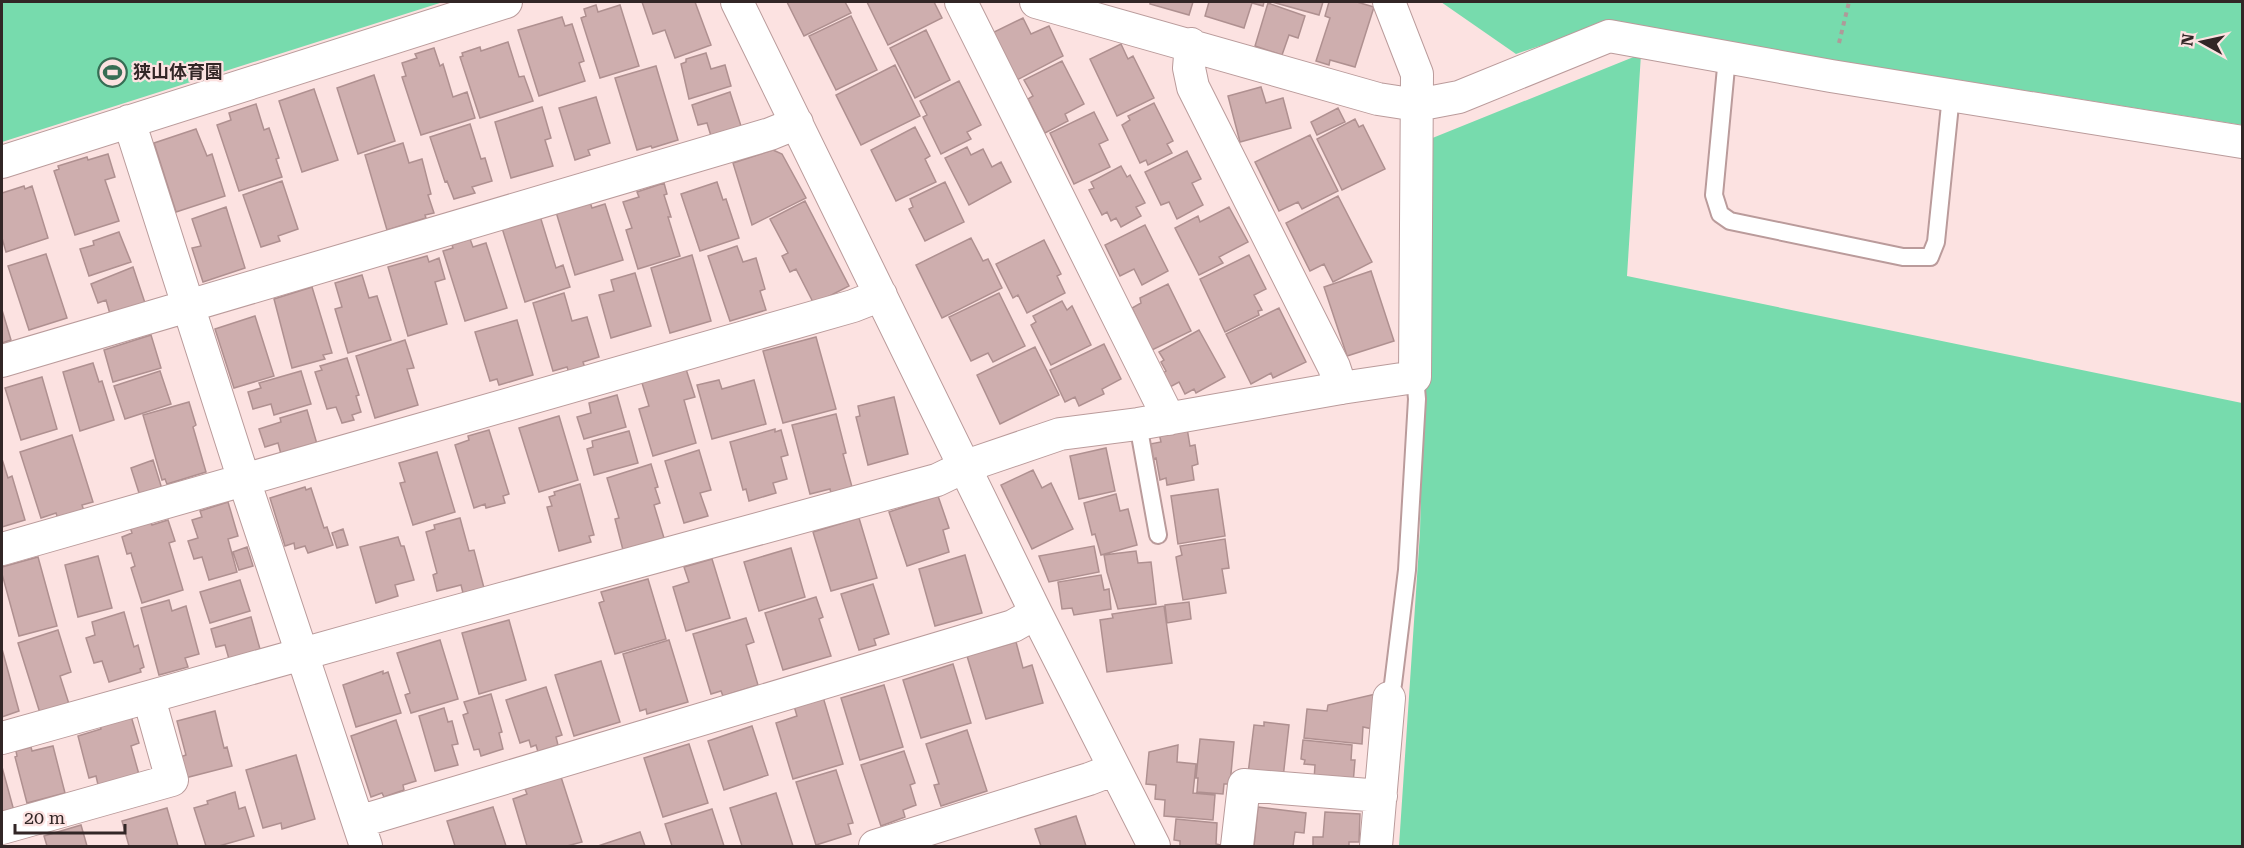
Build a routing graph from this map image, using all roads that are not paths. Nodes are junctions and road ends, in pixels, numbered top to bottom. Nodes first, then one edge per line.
1 (506, 2) edge
2 (737, 2) edge
3 (961, 2) edge
4 (1036, 2) edge
5 (1389, 2) edge
6 (1191, 44) junction
7 (1727, 57) junction
8 (1951, 95) junction
9 (1417, 105) junction
10 (129, 121) junction
11 (797, 123) junction
12 (2242, 142) edge
13 (2, 162) edge
14 (881, 295) junction
15 (189, 305) junction
16 (2, 361) edge
17 (1415, 377) junction
18 (1341, 388) junction
19 (1169, 419) junction
20 (1138, 424) junction
21 (966, 466) junction
22 (243, 480) junction
23 (1158, 535) dead end
24 (2, 549) edge
25 (1036, 613) junction
26 (303, 654) junction
27 (149, 698) junction
28 (1389, 698) joint
29 (2, 738) edge
30 (1115, 769) junction
31 (1381, 796) junction
32 (2, 828) edge
33 (362, 834) edge
34 (875, 846) edge
35 (1154, 846) edge
36 (1237, 846) edge
37 (1376, 846) edge

1 - 10 street
2 - 11 street
3 - 19 street
4 - 6 street
5 - 9 street
6 - 9 street
6 - 18 street
7 - 8 street
7 - 8 lane
7 - 9 street
8 - 12 street
9 - 17 street
10 - 13 street
10 - 15 street
11 - 14 street
11 - 15 street
14 - 21 street
14 - 22 street
15 - 16 street
15 - 22 street
17 - 18 street
17 - 28 lane
18 - 19 street
19 - 20 street
20 - 21 street
20 - 23 lane
21 - 25 street
21 - 26 street
22 - 24 street
22 - 26 street
25 - 30 street
25 - 33 street
26 - 27 street
26 - 33 street
27 - 29 street
27 - 32 street
28 - 31 street
30 - 34 street
30 - 35 street
31 - 36 street
31 - 37 street

